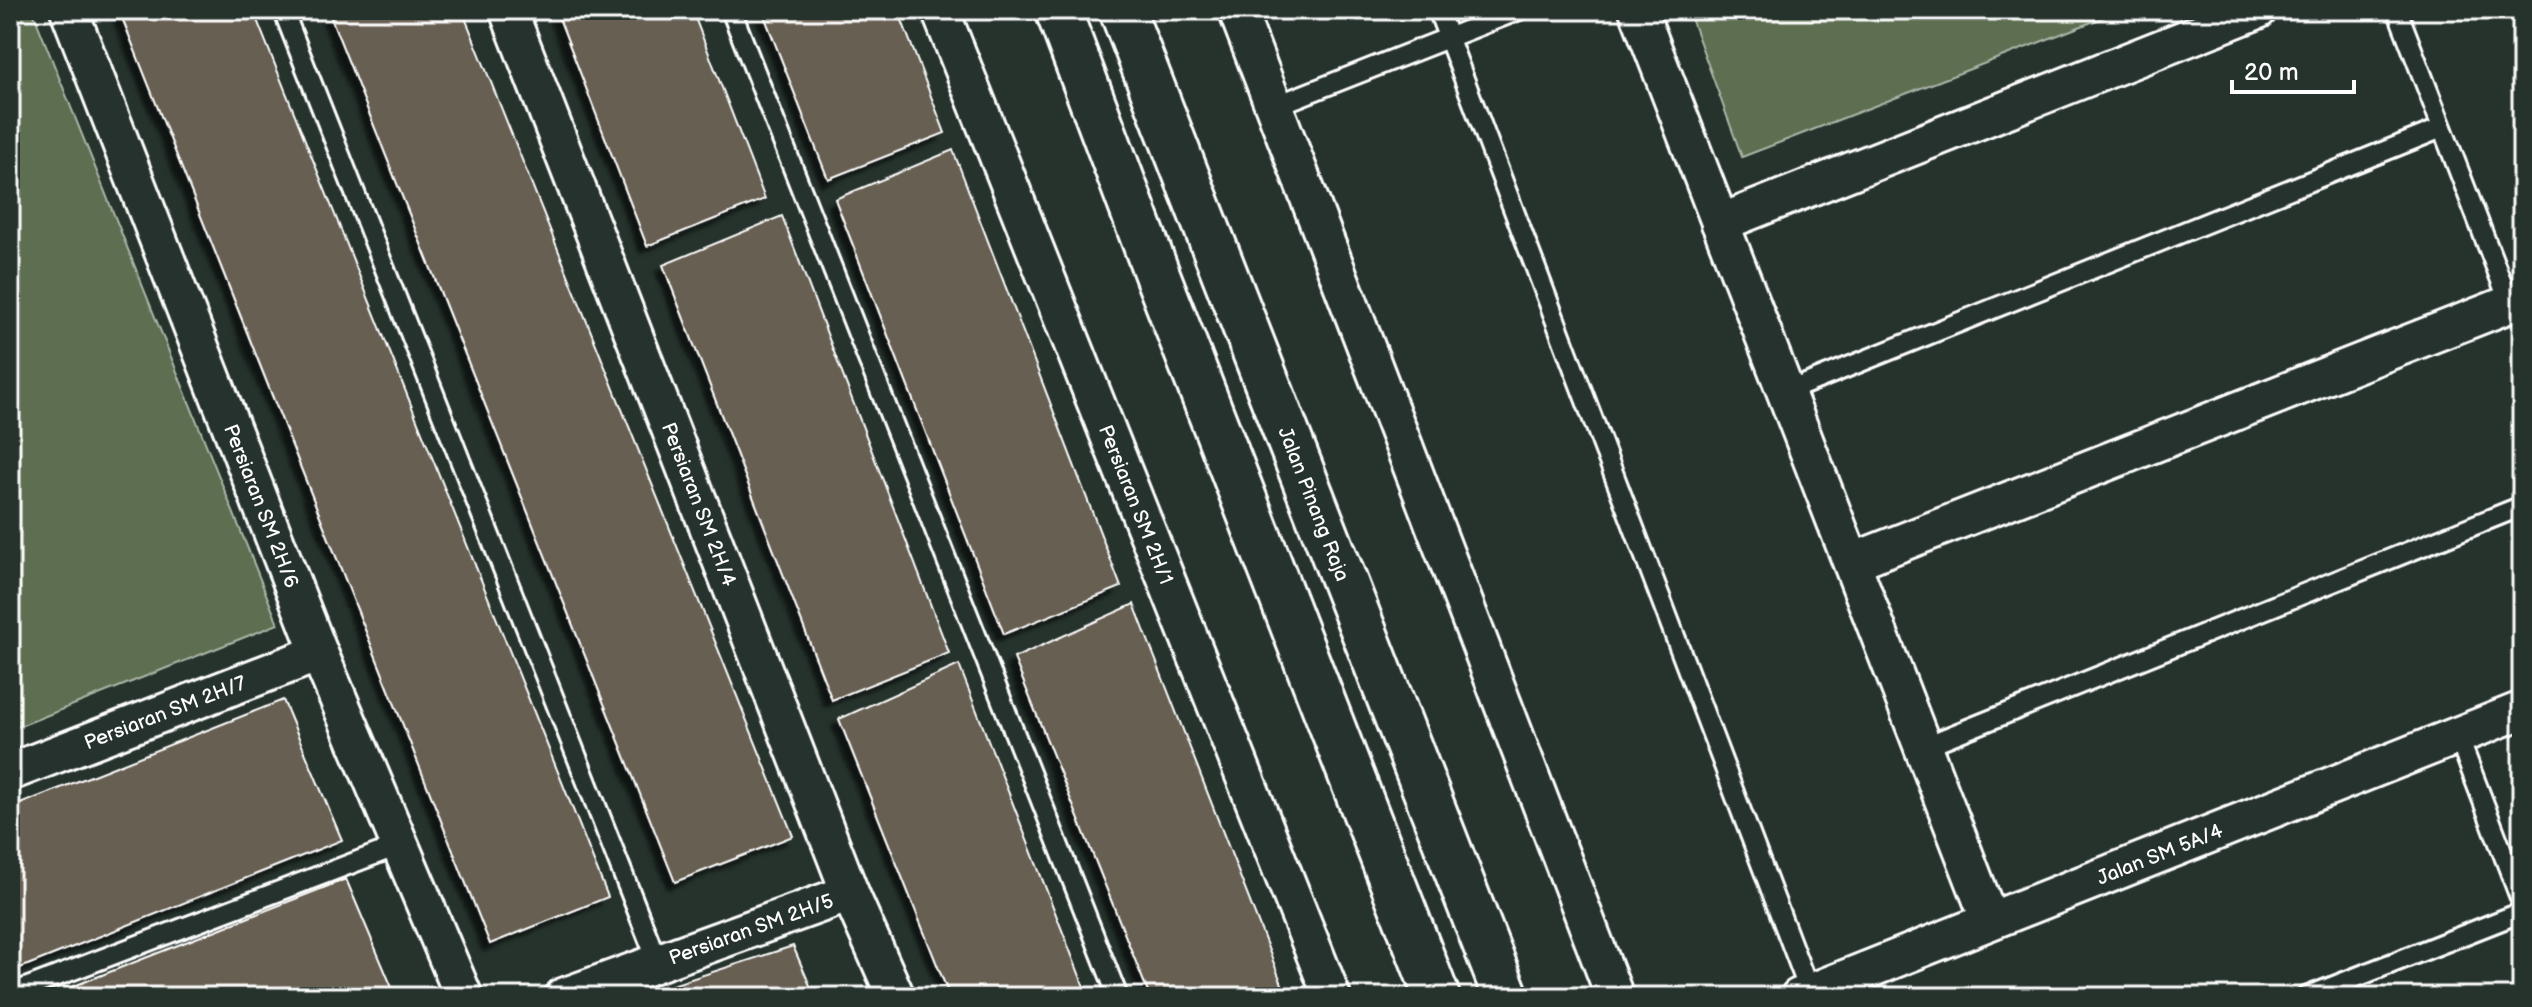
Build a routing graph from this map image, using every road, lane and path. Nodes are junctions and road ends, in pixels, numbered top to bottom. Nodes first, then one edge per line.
1 (69, 10) edge
2 (283, 10) edge
3 (508, 10) edge
4 (731, 10) edge
5 (940, 10) edge
6 (1058, 10) edge
7 (1122, 10) edge
8 (1237, 10) edge
9 (1438, 10) edge
10 (1519, 10) edge
11 (1638, 10) edge
12 (2258, 10) edge
13 (2397, 10) edge
14 (1449, 37) junction
15 (1275, 106) junction
16 (2442, 128) junction
17 (1720, 223) junction
18 (2516, 302) edge
19 (1786, 392) junction
20 (2522, 506) edge
21 (1852, 562) junction
22 (319, 653) junction
23 (2522, 710) edge
24 (2458, 736) junction
25 (1923, 747) junction
26 (10, 772) edge
27 (400, 845) junction
28 (850, 893) junction
29 (2522, 903) edge
30 (2522, 912) edge
31 (1990, 921) junction
32 (658, 963) junction
33 (10, 994) edge
34 (1804, 995) edge
35 (464, 997) edge
36 (563, 997) edge
37 (896, 997) edge
38 (1118, 997) edge
39 (1332, 997) edge
40 (1437, 997) edge
41 (1506, 997) edge
42 (1615, 997) edge
43 (2306, 997) edge

1 - 22 street, Persiaran SM 2H/6
2 - 32 lane
3 - 28 street, Persiaran SM 2H/4
4 - 38 lane
5 - 39 street, Persiaran SM 2H/1
6 - 40 main road
7 - 41 main road, Jalan Pinang Raja
8 - 15 street
9 - 14 lane
10 - 14 lane
11 - 17 street
12 - 17 street
13 - 16 lane
14 - 15 lane
14 - 34 lane
15 - 42 street
16 - 18 lane
16 - 19 lane
17 - 19 street
18 - 21 street
19 - 21 street
20 - 25 lane
21 - 25 street
22 - 26 street, Persiaran SM 2H/7
22 - 27 street, Persiaran SM 2H/6
23 - 24 street, Jalan SM 5A/4
24 - 29 lane
24 - 31 street, Jalan SM 5A/4
25 - 31 street
27 - 33 lane
27 - 35 street, Persiaran SM 2H/6
28 - 32 street, Persiaran SM 2H/5
28 - 37 street, Persiaran SM 2H/4
30 - 43 lane
31 - 34 street, Jalan SM 5A/4
32 - 36 street, Persiaran SM 2H/5

